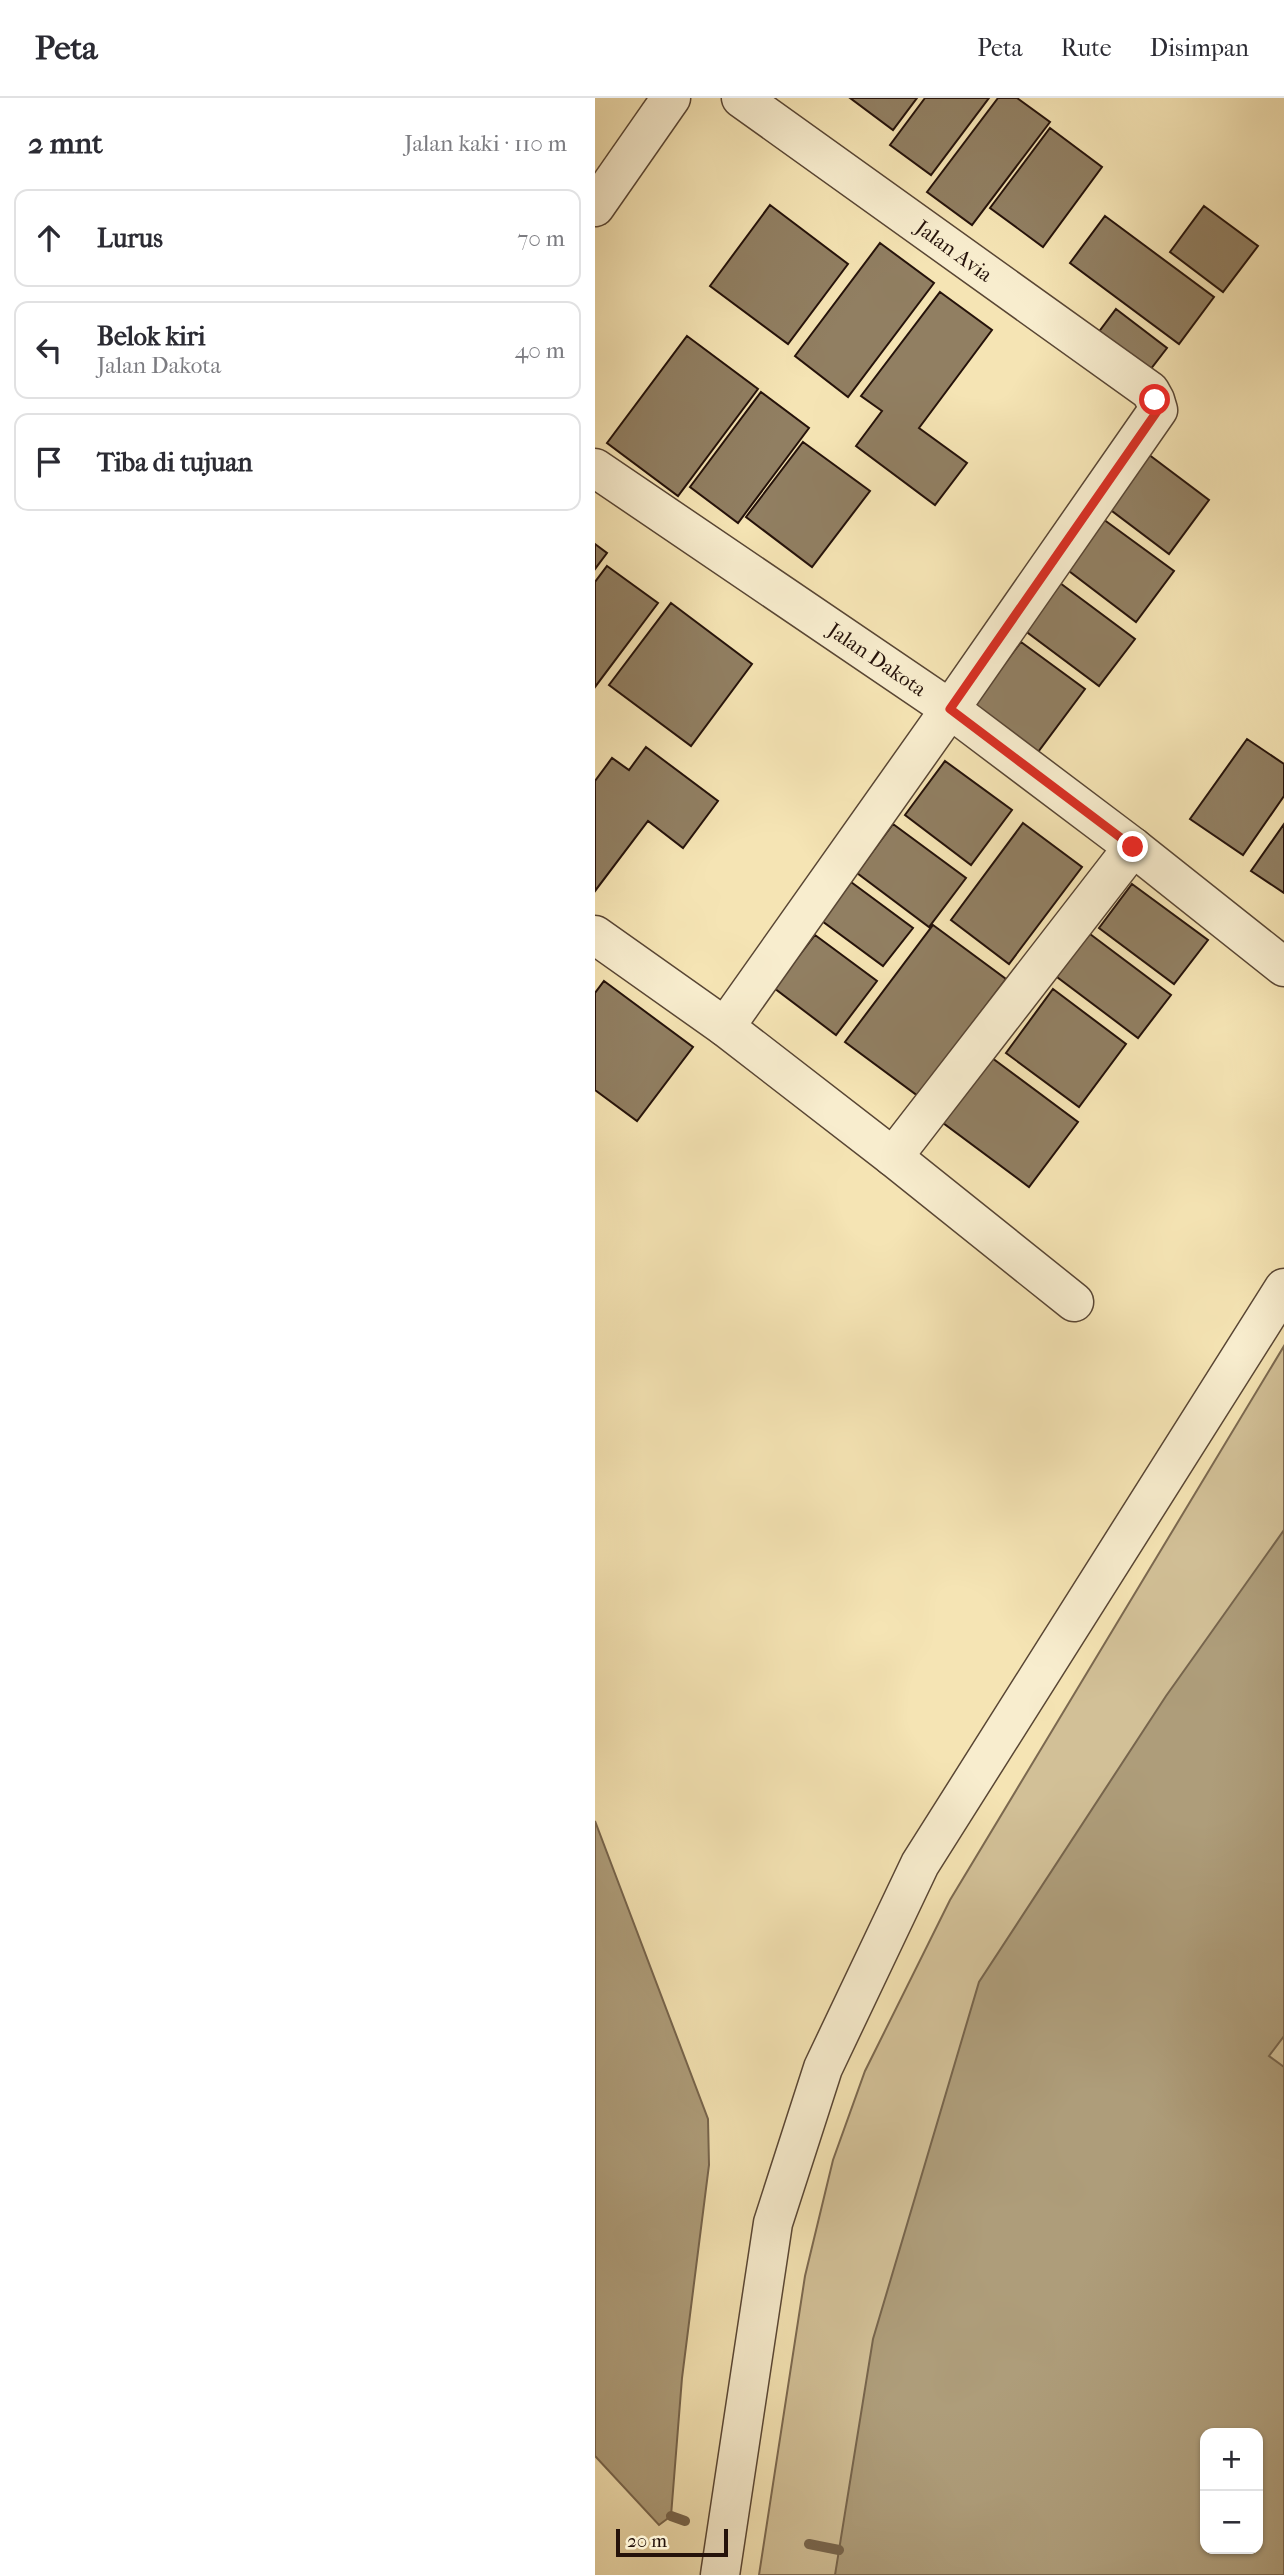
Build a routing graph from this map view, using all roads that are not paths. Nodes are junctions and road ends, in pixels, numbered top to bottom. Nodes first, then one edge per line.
1 (671, 98) edge
2 (741, 98) edge
3 (595, 207) edge
4 (595, 468) edge
5 (950, 709) junction
6 (1133, 847) junction
7 (595, 935) edge
8 (1284, 967) edge
9 (725, 1027) junction
10 (893, 1157) junction
11 (1284, 1288) edge
12 (1074, 1302) dead end
13 (720, 2575) edge

1 - 3 lane
2 - 5 lane, Jalan Avia
4 - 5 lane, Jalan Dakota
5 - 6 lane, Jalan Dakota
5 - 9 lane
6 - 8 lane, Jalan Dakota
6 - 10 lane
7 - 9 lane
9 - 10 lane
10 - 12 lane
11 - 13 lane

